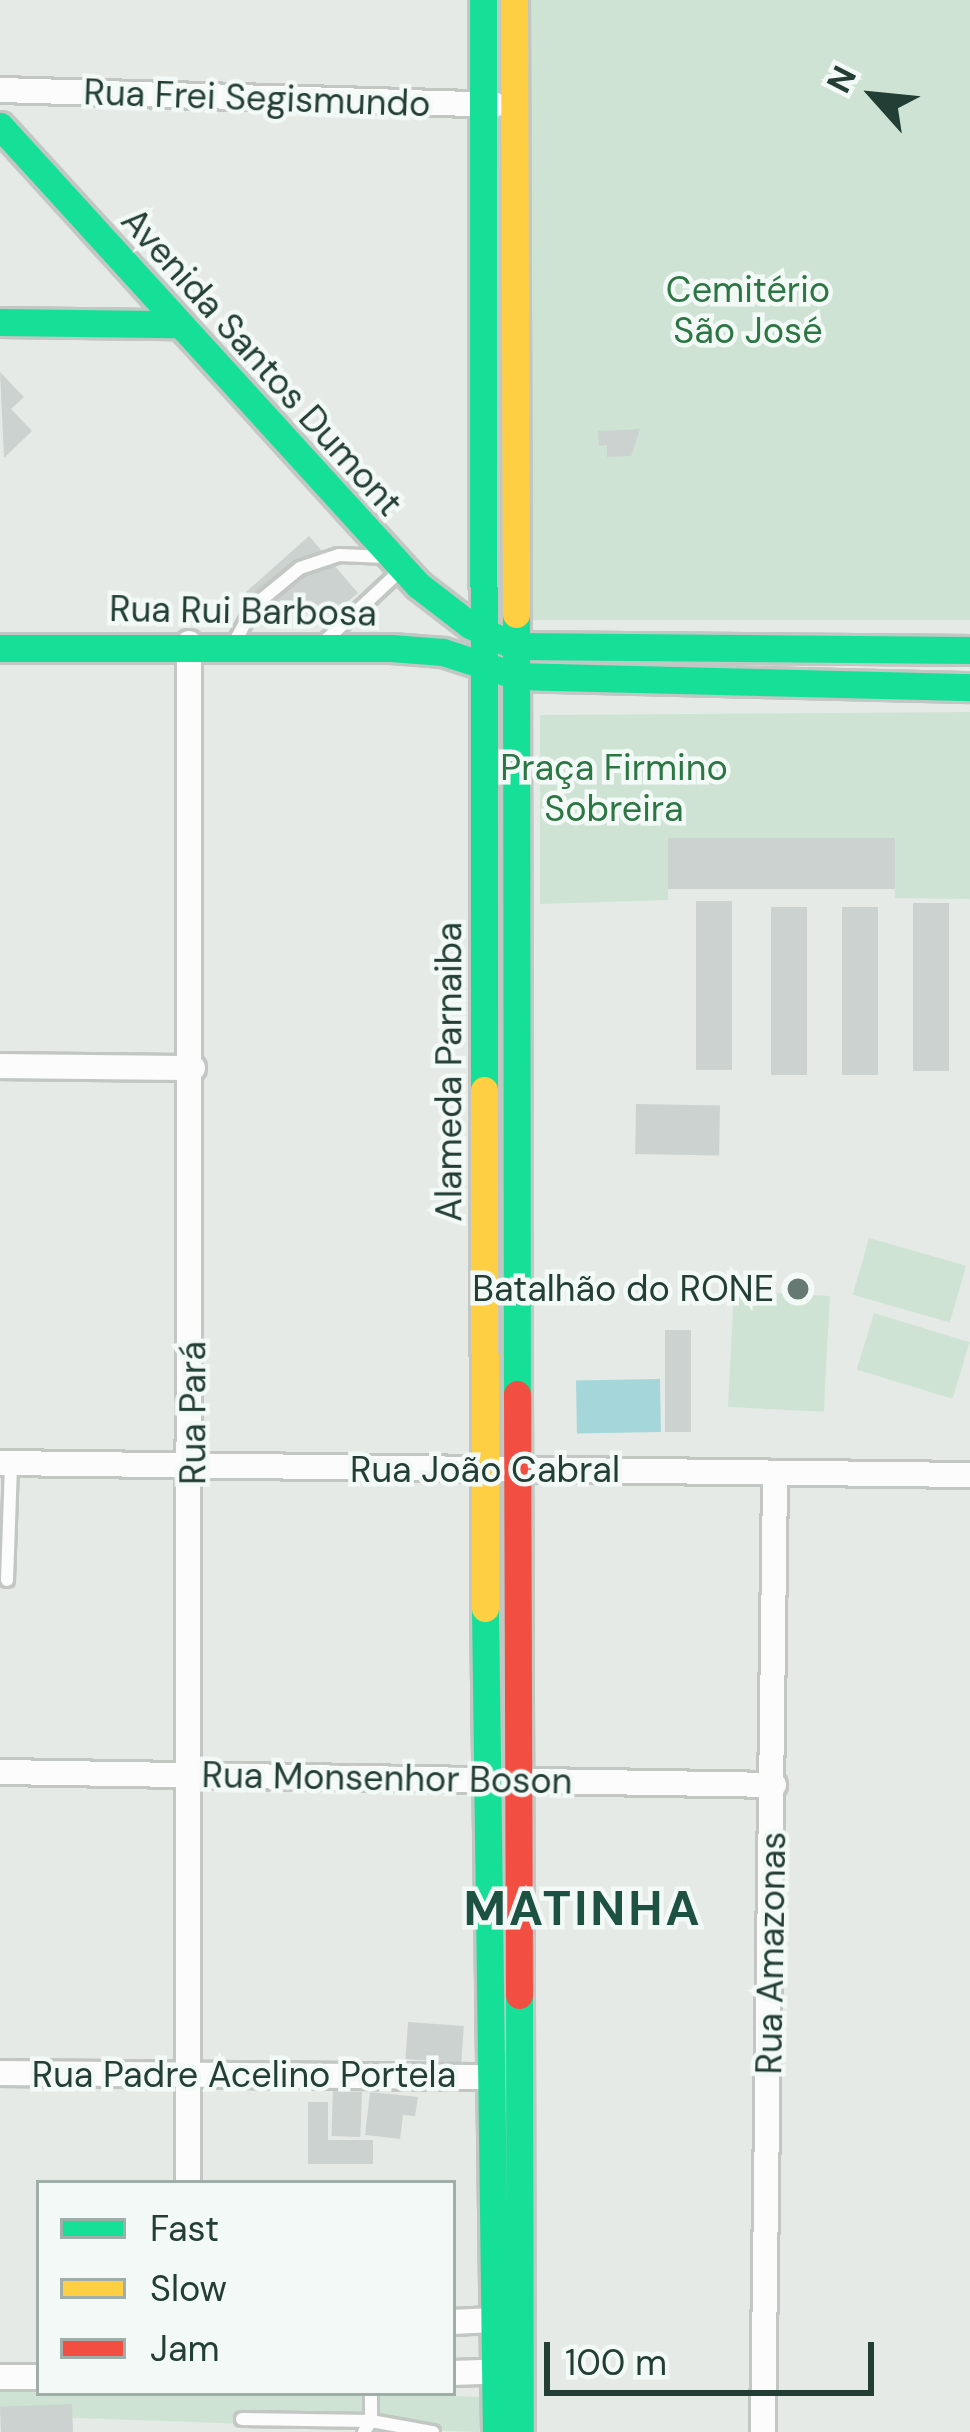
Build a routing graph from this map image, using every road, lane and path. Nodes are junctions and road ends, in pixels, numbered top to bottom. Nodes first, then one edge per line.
1 (483, 0) edge
2 (514, 0) edge
3 (0, 90) edge
4 (514, 104) junction
5 (482, 105) junction
6 (0, 126) edge
7 (0, 322) edge
8 (176, 324) junction
9 (404, 570) junction
10 (485, 632) junction
11 (189, 643) junction
12 (233, 644) junction
13 (320, 646) junction
14 (514, 646) junction
15 (0, 648) edge
16 (391, 648) junction
17 (822, 649) junction
18 (970, 650) edge
19 (483, 664) junction
20 (517, 676) junction
21 (824, 685) junction
22 (970, 687) edge
23 (0, 1066) edge
24 (193, 1068) junction
25 (486, 1089) junction
26 (518, 1089) junction
27 (6, 1464) edge
28 (193, 1469) junction
29 (485, 1470) junction
30 (519, 1470) junction
31 (775, 1474) junction
32 (970, 1475) edge
33 (7, 1580) dead end
34 (0, 1772) edge
35 (193, 1775) junction
36 (485, 1780) junction
37 (517, 1780) junction
38 (775, 1785) junction
39 (0, 2074) edge
40 (192, 2077) junction
41 (488, 2077) junction
42 (188, 2180) edge
43 (492, 2320) junction
44 (456, 2322) edge
45 (506, 2372) junction
46 (456, 2373) edge
47 (0, 2377) edge
48 (36, 2377) edge
49 (371, 2396) edge
50 (242, 2419) dead end
51 (367, 2426) edge
52 (434, 2432) edge
53 (496, 2432) edge
54 (520, 2432) edge
55 (763, 2432) edge

1 - 5 main road, Alameda Parnaiba
2 - 4 main road, Alameda Parnaiba
3 - 5 street, Rua Frei Segismundo
4 - 5 street, Rua Frei Segismundo
4 - 14 main road, Alameda Parnaiba
5 - 10 main road, Alameda Parnaiba
6 - 8 main road, Avenida Santos Dumont
7 - 8 main road
8 - 9 main road, Avenida Santos Dumont
9 - 10 main road, Avenida Santos Dumont
9 - 12 lane
9 - 13 lane
9 - 16 main road
10 - 14 main road, Avenida Santos Dumont
10 - 19 main road, Alameda Parnaiba
11 - 12 main road, Rua Rui Barbosa
11 - 15 main road, Rua Rui Barbosa
11 - 24 street, Rua Pará
12 - 13 main road, Rua Rui Barbosa
13 - 16 main road, Rua Rui Barbosa
14 - 17 main road
14 - 20 main road, Alameda Parnaiba
16 - 19 main road, Rua Rui Barbosa
17 - 18 main road
17 - 21 main road
19 - 20 main road, Rua Rui Barbosa
19 - 25 main road, Alameda Parnaiba
20 - 21 main road
20 - 26 main road, Alameda Parnaiba
21 - 22 main road
23 - 24 street
24 - 28 street, Rua Pará
25 - 26 main road
25 - 29 main road, Alameda Parnaiba
26 - 30 main road, Alameda Parnaiba
27 - 28 street, Rua João Cabral
27 - 33 lane
28 - 29 street, Rua João Cabral
28 - 35 street, Rua Pará
29 - 30 street, Rua João Cabral
29 - 36 main road, Alameda Parnaiba
30 - 31 street, Rua João Cabral
30 - 37 main road, Alameda Parnaiba
31 - 32 street, Rua João Cabral
31 - 38 street, Rua Amazonas
34 - 35 street, Rua Monsenhor Boson
35 - 36 street, Rua Monsenhor Boson
35 - 40 street, Rua Pará
36 - 37 street, Rua Monsenhor Boson
36 - 41 main road, Alameda Parnaiba
37 - 38 street, Rua Monsenhor Boson
37 - 45 main road, Alameda Parnaiba
38 - 55 street, Rua Amazonas
39 - 40 street, Rua Padre Acelino Portela
40 - 41 street, Rua Padre Acelino Portela
40 - 42 street, Rua Pará
41 - 43 main road, Alameda Parnaiba
43 - 44 street
43 - 45 main road, Alameda Parnaiba
45 - 46 street
45 - 53 main road, Alameda Parnaiba
45 - 54 main road, Alameda Parnaiba
47 - 48 street
49 - 51 lane
50 - 51 lane
51 - 52 lane

